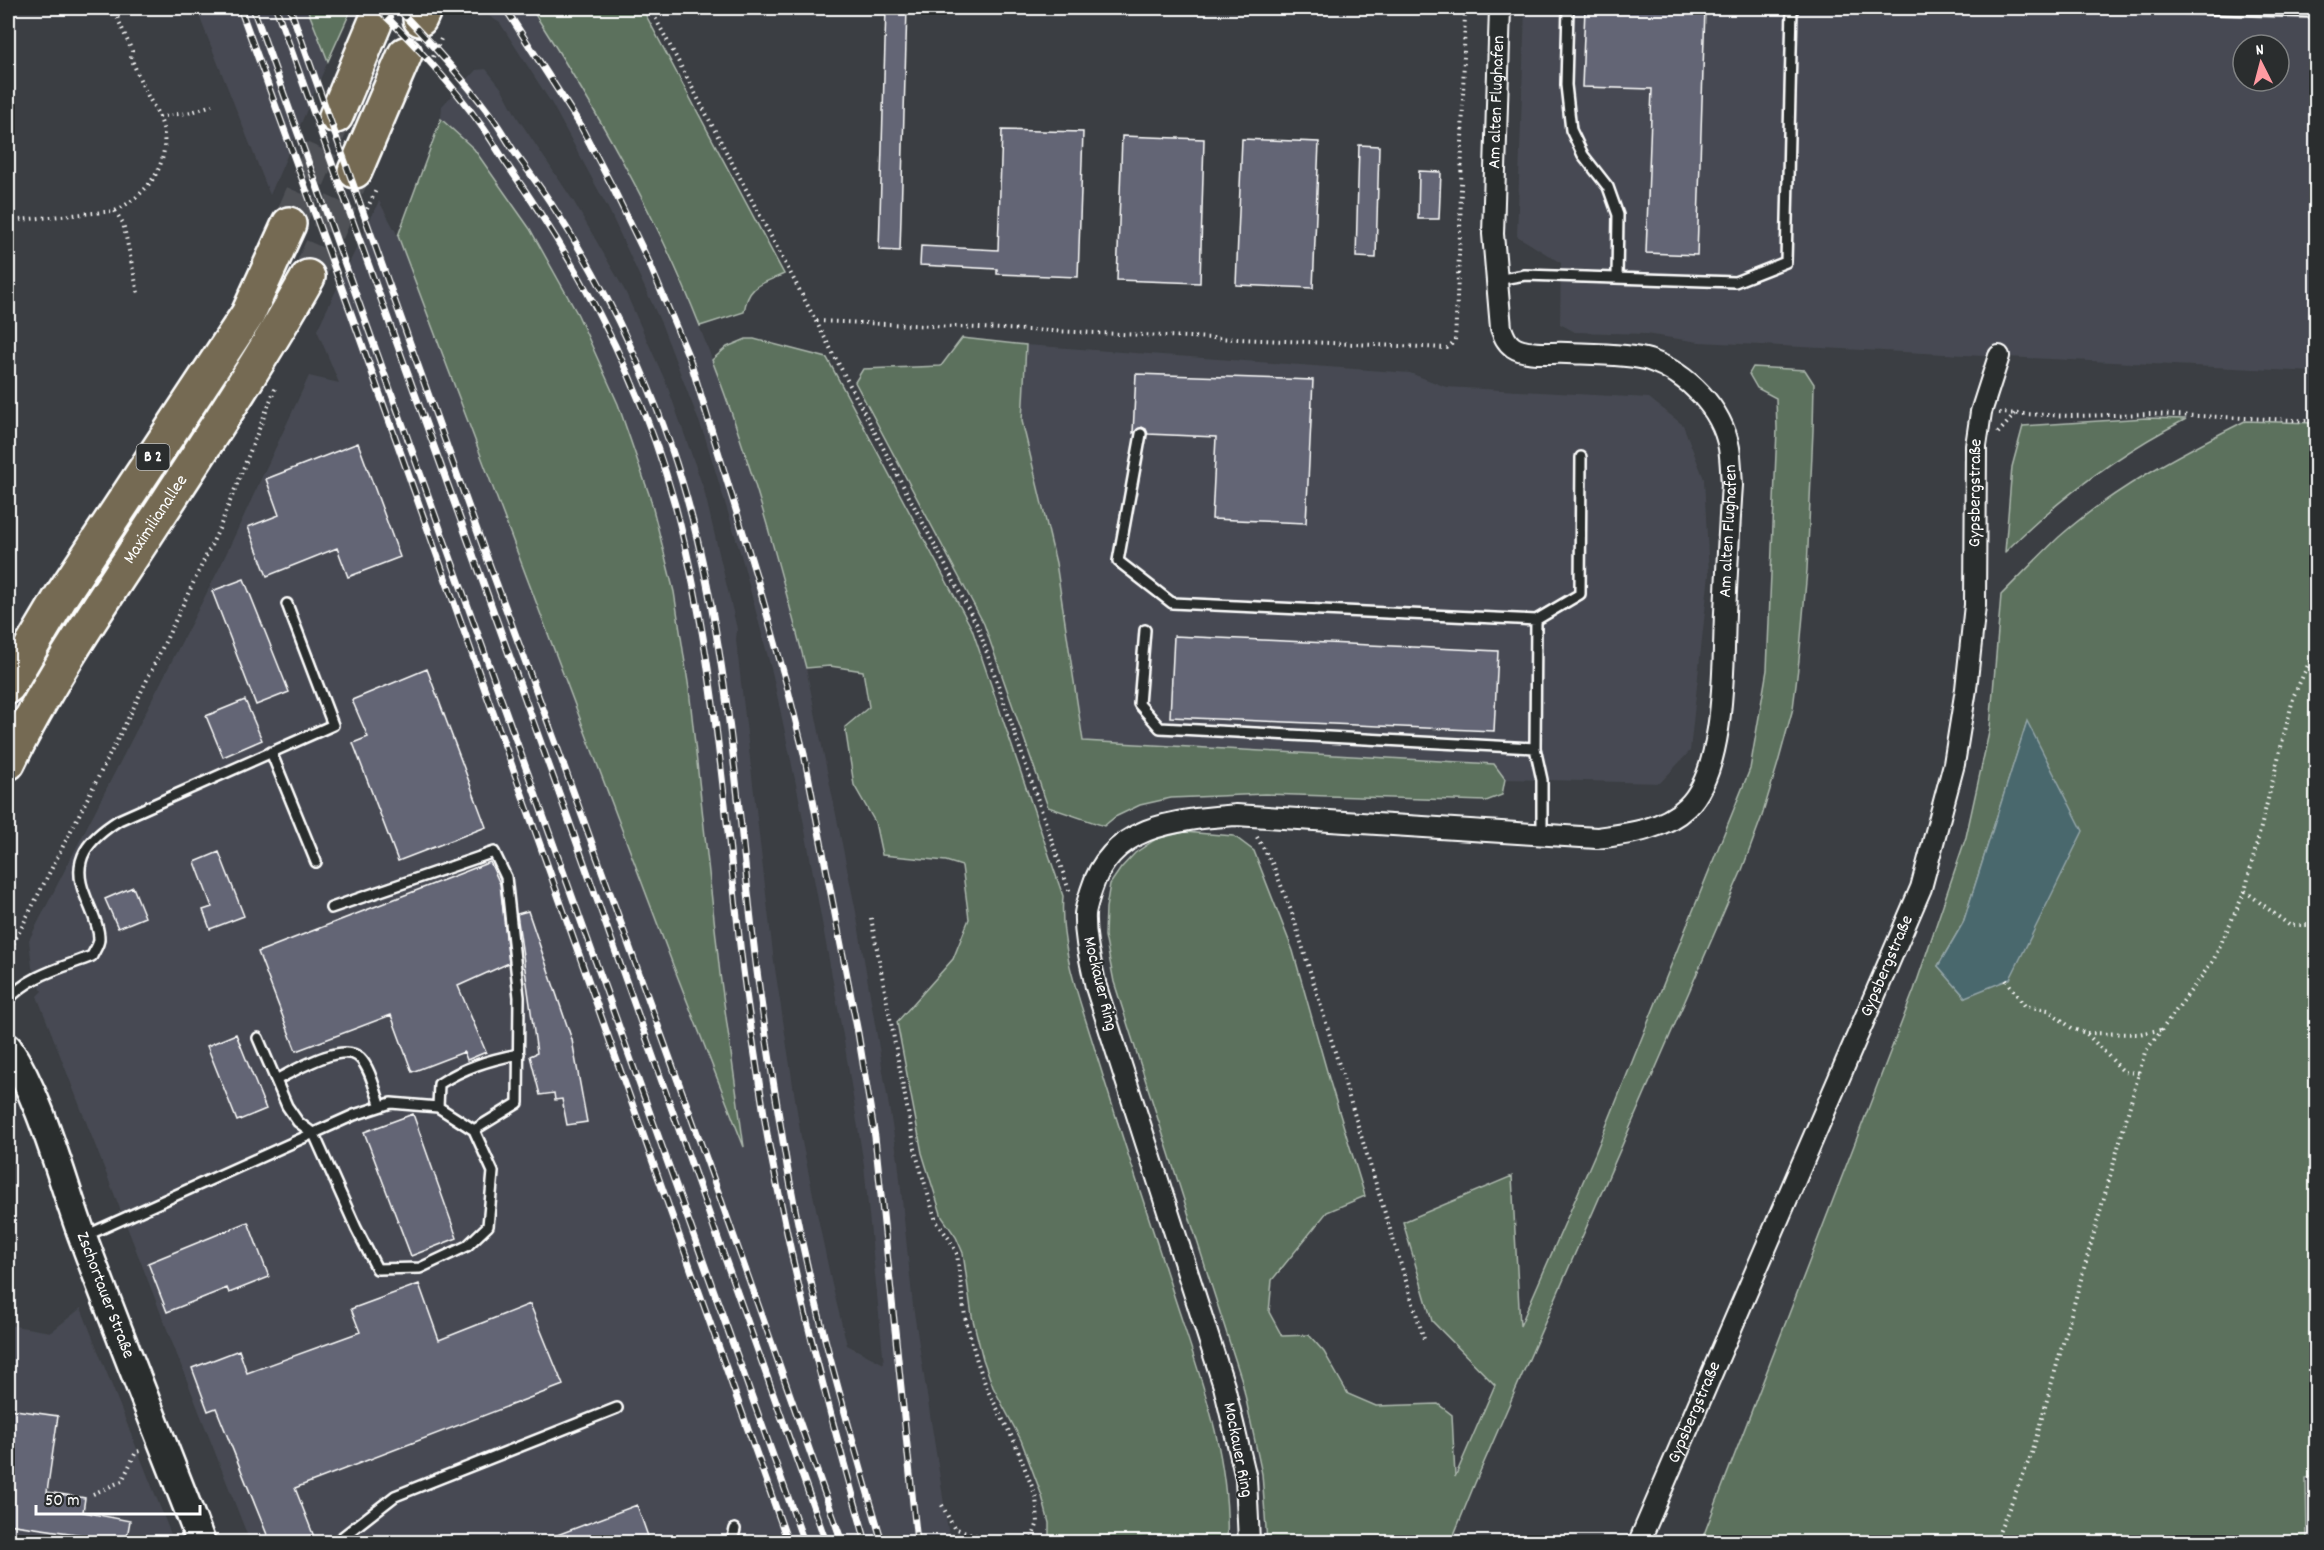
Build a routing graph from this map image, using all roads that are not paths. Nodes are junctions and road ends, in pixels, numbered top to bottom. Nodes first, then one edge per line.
1 (1500, 8) edge
2 (1568, 8) edge
3 (1792, 8) edge
4 (2183, 8) edge
5 (2316, 12) edge
6 (375, 23) dead end
7 (405, 54) dead end
8 (336, 116) tunnel mouth
9 (355, 171) tunnel mouth
10 (289, 224) tunnel mouth
11 (308, 277) tunnel mouth
12 (1617, 278) junction
13 (1496, 280) junction
14 (1999, 356) dead end
15 (1141, 434) dead end
16 (1581, 457) dead end
17 (287, 604) dead end
18 (1536, 620) junction
19 (1145, 630) dead end
20 (8, 686) edge
21 (1535, 748) junction
22 (271, 752) junction
23 (8, 763) edge
24 (1542, 834) junction
25 (316, 862) dead end
26 (332, 908) dead end
27 (8, 1000) edge
28 (258, 1038) dead end
29 (8, 1048) edge
30 (519, 1054) junction
31 (276, 1080) junction
32 (381, 1106) junction
33 (438, 1107) junction
34 (474, 1130) junction
35 (314, 1134) junction
36 (83, 1237) junction
37 (617, 1408) dead end
38 (735, 1529) dead end
39 (201, 1542) edge
40 (336, 1542) edge
41 (732, 1542) edge
42 (1249, 1542) edge
43 (1639, 1542) edge

1 - 13 street, Am alten Flughafen
2 - 12 lane
3 - 12 lane
4 - 5 lane
6 - 8 highway
7 - 9 highway
10 - 20 highway, B 2
11 - 23 highway, Maximilianallee / B 2
12 - 13 lane
13 - 24 street, Am alten Flughafen
14 - 43 street, Gypsbergstraße
15 - 18 lane
16 - 18 lane
17 - 22 lane
18 - 21 lane
19 - 21 lane
21 - 24 lane
22 - 25 lane
22 - 27 lane
24 - 42 street, Mockauer Ring
26 - 30 lane
28 - 31 lane
29 - 36 street, Zschortauer Straße
30 - 33 lane
30 - 34 lane
31 - 32 lane
31 - 35 lane
32 - 33 lane
32 - 35 lane
33 - 34 lane
34 - 35 lane
35 - 36 lane
36 - 39 street, Zschortauer Straße
37 - 40 lane
38 - 41 lane

